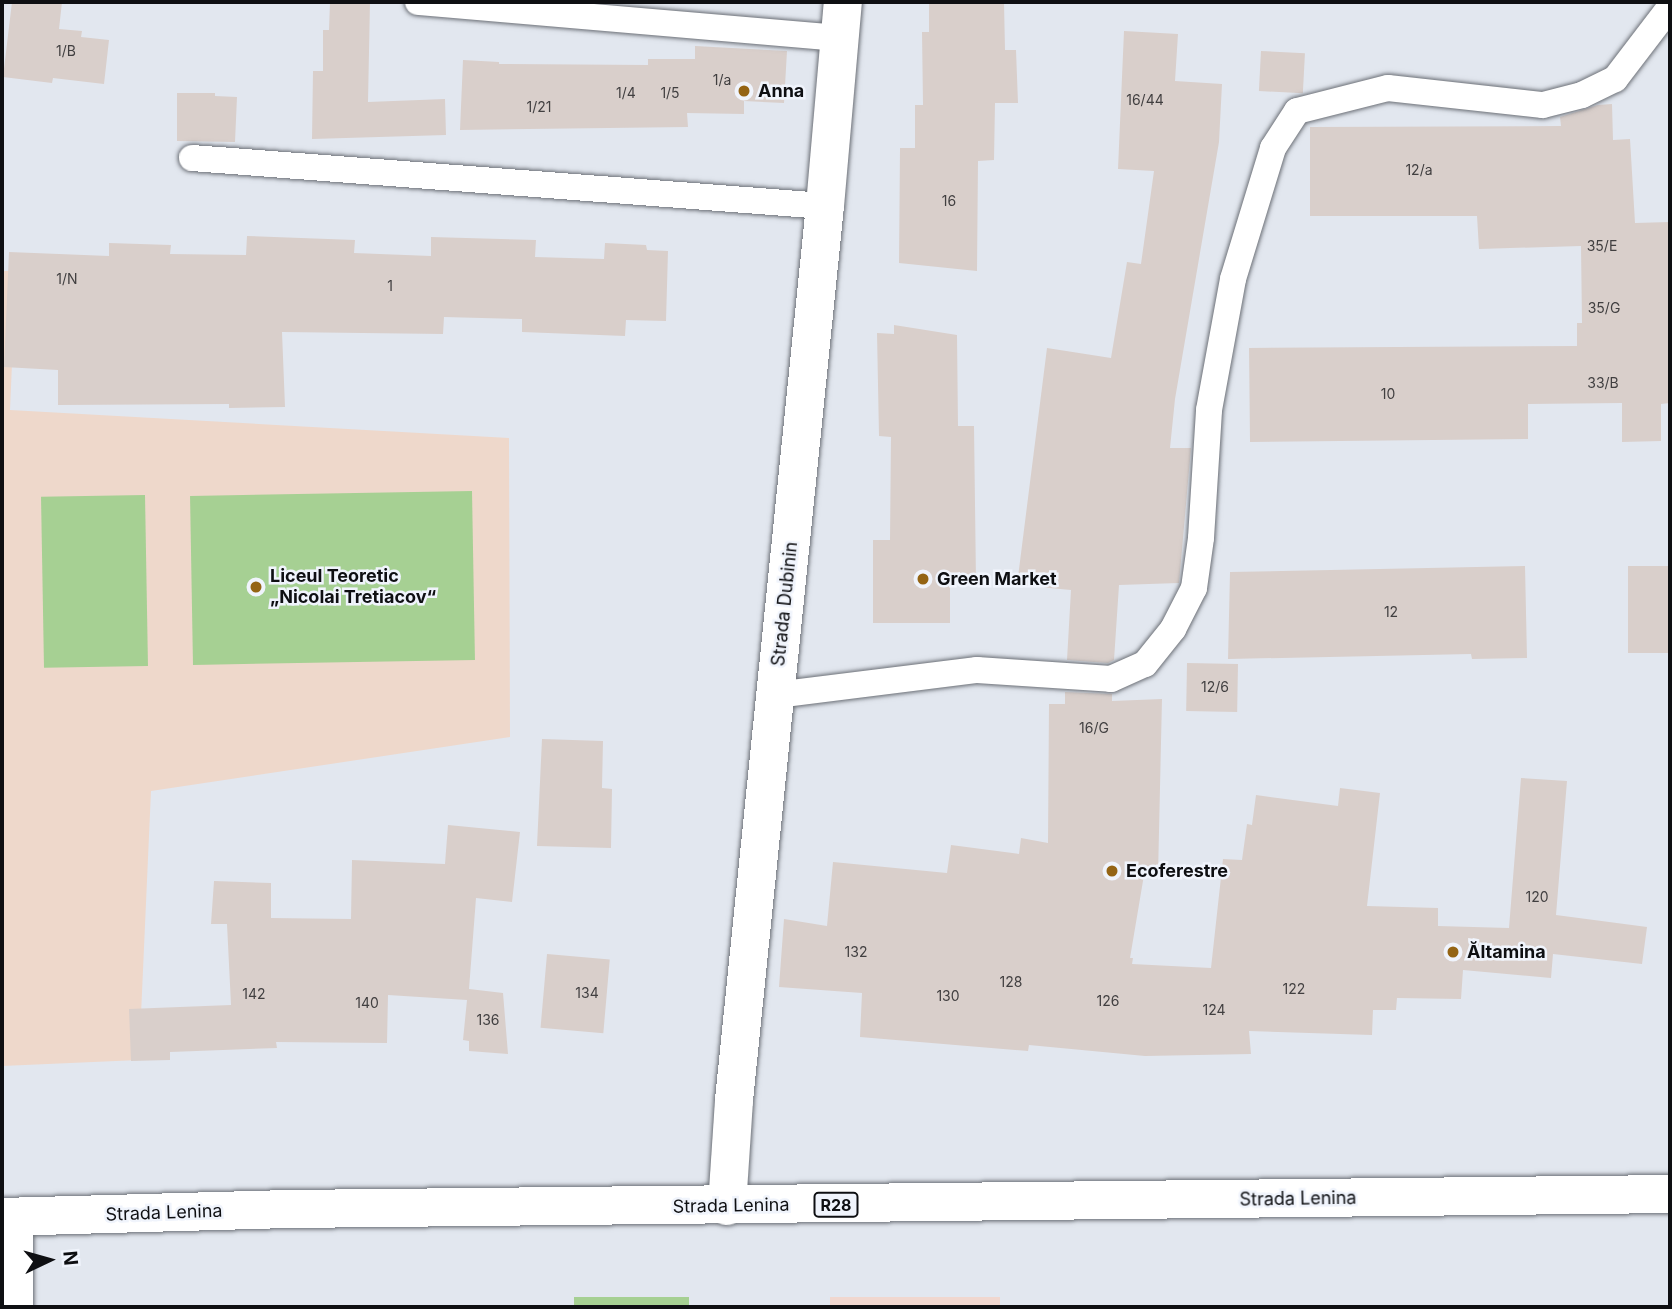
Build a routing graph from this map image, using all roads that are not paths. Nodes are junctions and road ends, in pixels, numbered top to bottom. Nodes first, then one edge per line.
1 (418, 2) edge
2 (1670, 7) edge
3 (842, 20) edge
4 (192, 158) dead end
5 (825, 205) junction
6 (776, 695) junction
7 (1670, 1194) edge
8 (726, 1206) junction
9 (8, 1217) edge
10 (13, 1307) edge

1 - 3 lane
2 - 6 lane
3 - 5 main road, Strada Dubinin
4 - 5 lane
5 - 6 main road, Strada Dubinin
6 - 8 main road, Strada Dubinin
7 - 8 main road, Strada Lenina / R28
8 - 9 main road, Strada Lenina / R28
9 - 10 main road

